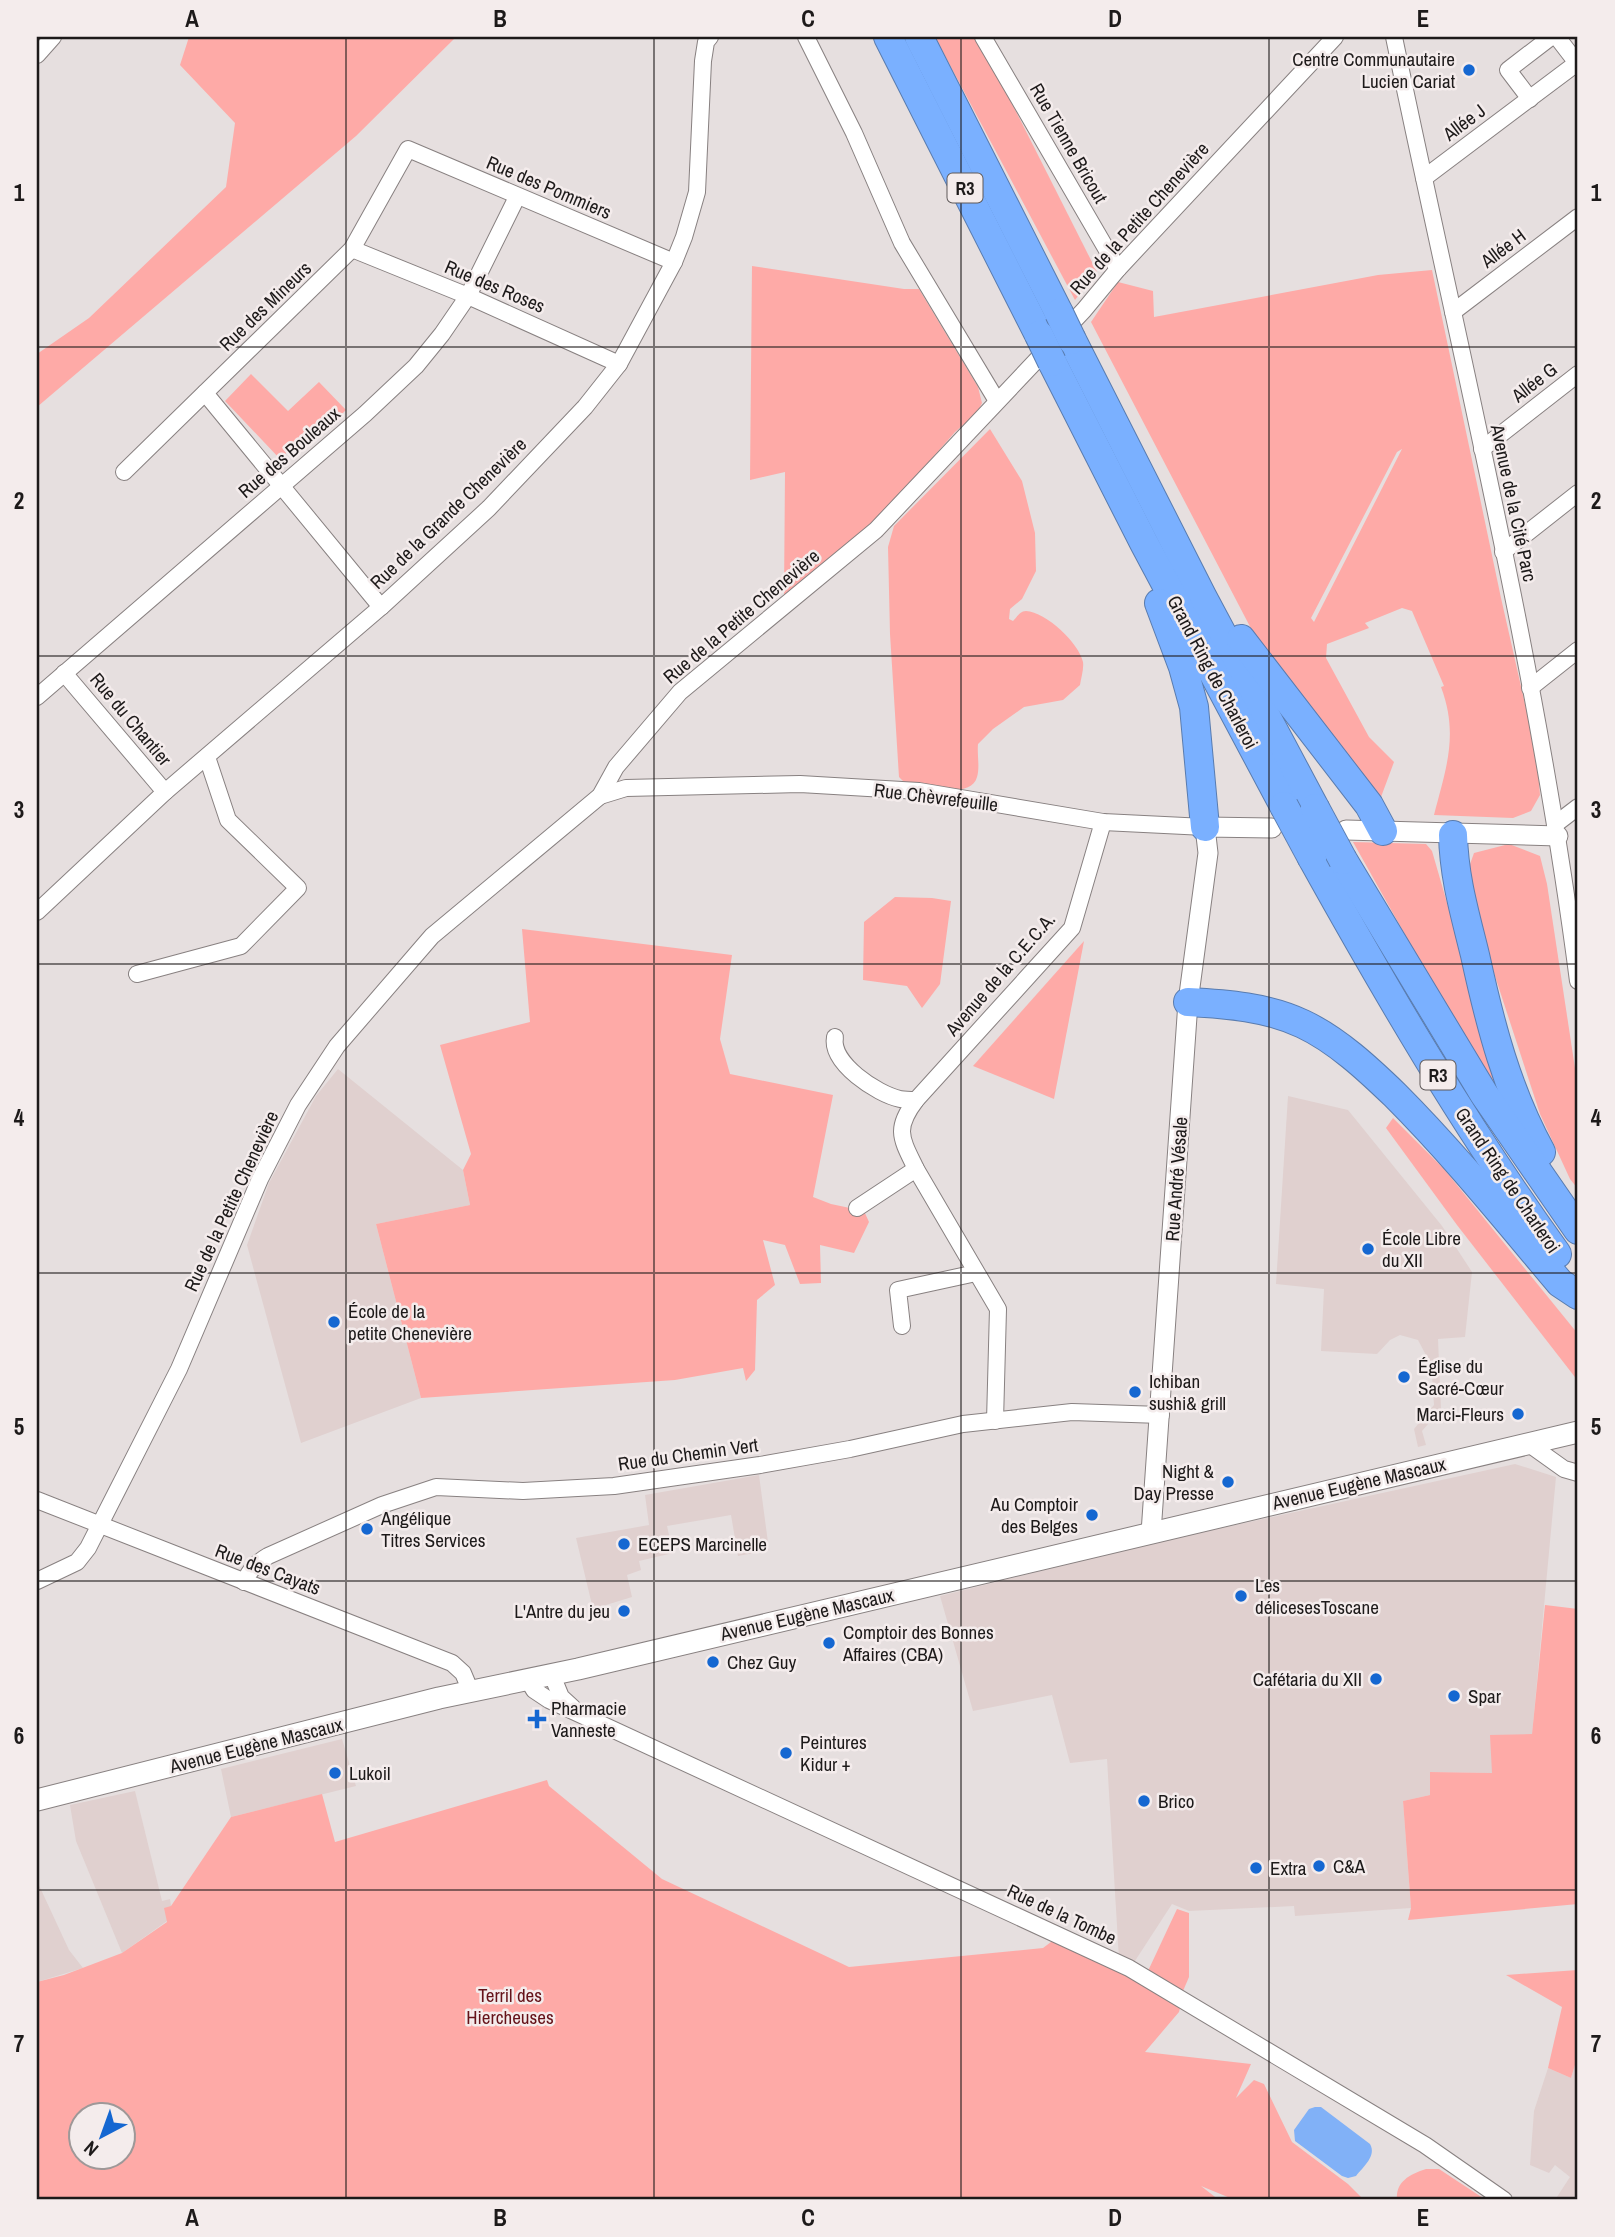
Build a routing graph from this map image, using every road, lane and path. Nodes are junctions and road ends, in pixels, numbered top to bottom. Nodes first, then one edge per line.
1 (53, 37) edge
2 (710, 37) edge
3 (806, 37) edge
4 (888, 37) edge
5 (919, 37) edge
6 (983, 37) edge
7 (1335, 37) edge
8 (1394, 37) edge
9 (1551, 37) edge
10 (1557, 37) edge
11 (37, 55) edge
12 (1530, 99) junction
13 (408, 149) joint
14 (1424, 178) junction
15 (517, 197) junction
16 (1578, 218) edge
17 (352, 249) junction
18 (674, 262) junction
19 (1118, 269) junction
20 (468, 296) junction
21 (1452, 312) junction
22 (619, 364) junction
23 (1578, 374) edge
24 (205, 393) junction
25 (997, 401) junction
26 (1482, 449) junction
27 (124, 472) dead end
28 (282, 486) junction
29 (1578, 493) edge
30 (1144, 543) junction
31 (1503, 552) junction
32 (1202, 596) junction
33 (381, 607) junction
34 (1578, 650) edge
35 (64, 673) junction
36 (1530, 688) junction
37 (37, 697) edge
38 (207, 757) junction
39 (165, 792) junction
40 (600, 796) junction
41 (1578, 807) edge
42 (1278, 817) junction
43 (1102, 822) junction
44 (1205, 827) junction
45 (1346, 830) dead end
46 (1557, 830) junction
47 (1382, 831) junction
48 (1453, 835) junction
49 (37, 912) edge
50 (1575, 931) edge
51 (137, 974) dead end
52 (1578, 981) edge
53 (1188, 1002) junction
54 (835, 1037) dead end
55 (916, 1100) junction
56 (916, 1169) junction
57 (857, 1208) dead end
58 (1571, 1220) edge
59 (976, 1273) junction
60 (1578, 1283) edge
61 (1578, 1295) edge
62 (902, 1326) dead end
63 (1161, 1415) junction
64 (995, 1421) junction
65 (1578, 1432) edge
66 (1529, 1444) junction
67 (1578, 1474) edge
68 (37, 1500) edge
69 (98, 1525) junction
70 (1151, 1533) junction
71 (37, 1581) edge
72 (244, 1582) junction
73 (552, 1675) junction
74 (528, 1680) junction
75 (471, 1692) junction
76 (577, 1712) junction
77 (37, 1800) edge
78 (1504, 2200) edge

1 - 11 street
2 - 18 street, Rue de la Grande Chenevière
3 - 25 street
4 - 30 highway, Grand Ring de Charleroi / R3, bridge
5 - 32 highway, Grand Ring de Charleroi / R3, bridge
6 - 19 street, Rue Tienne Bricout
7 - 19 street, Rue de la Petite Chenevière
8 - 14 street, Avenue de la Cité Parc
9 - 12 street
10 - 12 street, Allée J
12 - 14 street, Allée J
13 - 15 street, Rue des Pommiers
13 - 17 street, Rue des Mineurs
14 - 21 street, Avenue de la Cité Parc
15 - 18 street, Rue des Pommiers
15 - 20 street, Rue des Bouleaux
16 - 21 street, Allée H
17 - 20 street, Rue des Roses
17 - 24 street, Rue des Mineurs
18 - 22 street, Rue de la Grande Chenevière
19 - 25 street, Rue de la Petite Chenevière
20 - 22 street, Rue des Roses
20 - 28 street, Rue des Bouleaux
21 - 26 street, Avenue de la Cité Parc
22 - 33 street, Rue de la Grande Chenevière
23 - 26 street, Allée G
24 - 27 street, Rue des Mineurs
24 - 28 street
25 - 40 street, Rue de la Petite Chenevière
26 - 31 street, Avenue de la Cité Parc
28 - 33 street
28 - 35 street, Rue des Bouleaux
29 - 31 street
30 - 42 highway, Grand Ring de Charleroi / R3
30 - 44 highway
31 - 36 street, Avenue de la Cité Parc
32 - 47 highway
32 - 58 highway, Grand Ring de Charleroi / R3, bridge
33 - 38 street, Rue de la Grande Chenevière
34 - 36 street
35 - 37 street, Rue des Bouleaux
35 - 39 street, Rue du Chantier
36 - 46 street, Avenue de la Cité Parc
38 - 39 street, Rue de la Grande Chenevière
38 - 51 street
39 - 49 street, Rue de la Grande Chenevière
40 - 43 street, Rue Chèvrefeuille
40 - 69 street, Rue de la Petite Chenevière
41 - 46 street
42 - 44 street, Rue Chèvrefeuille
42 - 60 highway, Grand Ring de Charleroi / R3, bridge
43 - 44 street, Rue Chèvrefeuille
43 - 55 street, Avenue de la C.E.C.A.
44 - 53 street, Rue André Vésale
45 - 47 street
46 - 48 street
46 - 50 street, Avenue de la Cité Parc
47 - 48 street
48 - 58 highway
50 - 52 street, Avenue de la Cité Parc
53 - 61 highway
53 - 63 street, Rue André Vésale
54 - 55 street
55 - 56 street, Avenue de la C.E.C.A.
56 - 57 street
56 - 59 street, Avenue de la C.E.C.A.
59 - 62 street
59 - 64 street, Avenue de la C.E.C.A.
63 - 64 street, Rue du Chemin Vert
63 - 70 street, Rue André Vésale
64 - 72 street, Rue du Chemin Vert
65 - 66 main road, Avenue Eugène Mascaux
66 - 67 street
66 - 70 main road, Avenue Eugène Mascaux
68 - 69 street, Rue des Cayats
69 - 71 street, Rue de la Petite Chenevière
69 - 72 street, Rue des Cayats
70 - 73 main road, Avenue Eugène Mascaux
72 - 75 street, Rue des Cayats
73 - 74 main road, Avenue Eugène Mascaux
73 - 76 street, Rue de la Tombe
74 - 75 main road, Avenue Eugène Mascaux
74 - 76 street, Rue de la Tombe
75 - 77 main road, Avenue Eugène Mascaux
76 - 78 street, Rue de la Tombe

